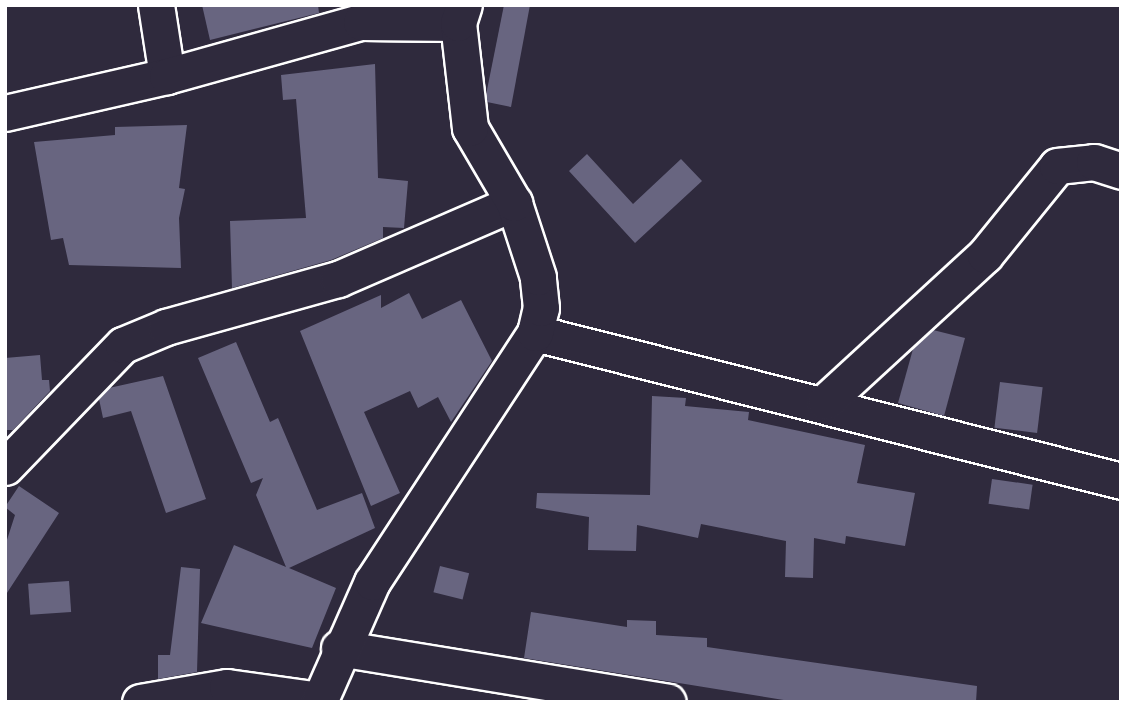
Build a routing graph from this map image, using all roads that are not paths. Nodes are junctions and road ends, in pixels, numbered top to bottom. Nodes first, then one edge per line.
1 (156, 5) edge
2 (461, 14) edge
3 (167, 76) junction
4 (5, 113) edge
5 (1121, 171) edge
6 (514, 203) junction
7 (535, 333) junction
8 (825, 402) junction
9 (5, 467) edge
10 (1121, 481) edge
11 (339, 648) junction
12 (319, 701) edge
13 (139, 702) edge
14 (668, 702) edge

1 - 3 street
2 - 3 street
2 - 6 street
3 - 4 street
5 - 8 street
6 - 7 street
6 - 9 street
7 - 8 street
7 - 11 street
8 - 10 street
11 - 12 street
11 - 14 street
12 - 13 street

